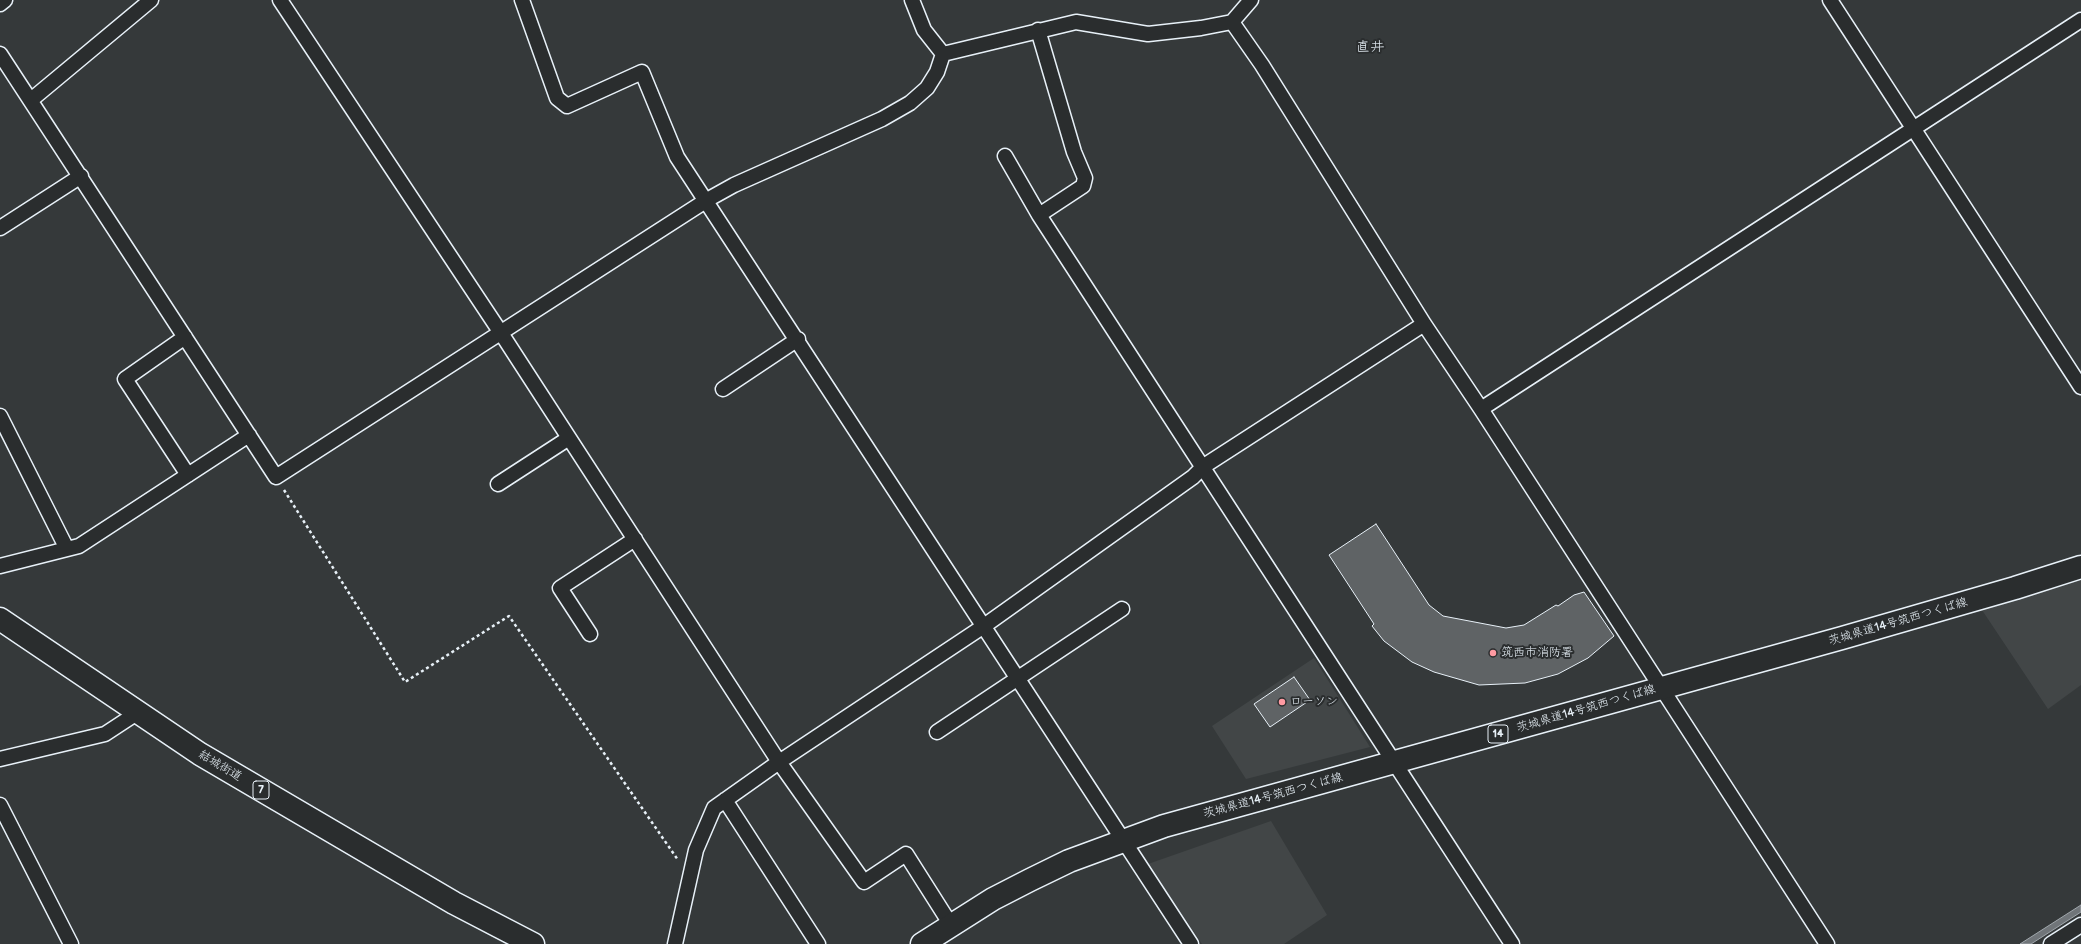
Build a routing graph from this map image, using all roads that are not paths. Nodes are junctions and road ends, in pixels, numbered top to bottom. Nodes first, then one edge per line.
1 (5, 0) edge
2 (151, 0) edge
3 (280, 0) edge
4 (522, 0) edge
5 (912, 0) edge
6 (1250, 0) edge
7 (1830, 0) edge
8 (0, 4) edge
9 (2081, 20) edge
10 (1232, 22) junction
11 (1038, 30) junction
12 (0, 54) edge
13 (943, 54) junction
14 (31, 100) junction
15 (1914, 129) junction
16 (1005, 156) dead end
17 (81, 176) junction
18 (707, 200) junction
19 (1039, 214) junction
20 (0, 228) edge
21 (1424, 324) junction
22 (502, 333) junction
23 (185, 337) junction
24 (798, 339) junction
25 (2081, 387) edge
26 (723, 389) dead end
27 (1481, 409) junction
28 (0, 416) edge
29 (249, 435) junction
30 (569, 438) junction
31 (1204, 466) junction
32 (188, 475) junction
33 (498, 484) dead end
34 (635, 539) junction
35 (67, 549) junction
36 (0, 566) edge
37 (2081, 567) edge
38 (1122, 609) dead end
39 (0, 619) edge
40 (984, 626) junction
41 (590, 634) dead end
42 (1018, 678) junction
43 (1662, 688) junction
44 (137, 713) junction
45 (937, 732) dead end
46 (0, 759) edge
47 (779, 762) junction
48 (1394, 763) junction
49 (725, 800) junction
50 (0, 805) edge
51 (1124, 840) junction
52 (951, 925) junction
53 (2081, 925) edge
54 (929, 942) edge
55 (1508, 943) edge
56 (71, 944) edge
57 (533, 944) edge
58 (675, 944) edge
59 (818, 944) edge
60 (1191, 944) edge
61 (1827, 944) edge
62 (2051, 944) edge

1 - 8 street
2 - 14 street
3 - 22 street
4 - 18 street
5 - 13 street
6 - 10 street
7 - 15 street
9 - 15 street
10 - 11 street
10 - 21 street
11 - 13 street
11 - 19 street
12 - 14 street
13 - 18 street
14 - 17 street
15 - 25 street
15 - 27 street
16 - 19 street
17 - 20 street
17 - 23 street
18 - 22 street
18 - 24 street
19 - 31 street
21 - 27 street
21 - 31 street
22 - 29 street
22 - 30 street
23 - 29 street
23 - 32 street
24 - 26 street
24 - 40 street
27 - 43 street
28 - 35 street
29 - 32 street
30 - 33 street
30 - 34 street
31 - 40 street
31 - 48 street
32 - 35 street
34 - 41 street
34 - 47 street
35 - 36 street
37 - 43 main road, 茨城県道14号筑西つくば線 / 14
38 - 42 street
39 - 44 main road, 結城街道 / 7
40 - 42 street
40 - 47 street
42 - 45 street
42 - 51 street
43 - 48 main road, 茨城県道14号筑西つくば線 / 14
43 - 61 street
44 - 46 street
44 - 57 main road, 結城街道 / 7
47 - 49 street
47 - 52 street
48 - 51 main road, 茨城県道14号筑西つくば線 / 14
48 - 55 street
49 - 58 street
49 - 59 street
50 - 56 street
51 - 52 main road, 茨城県道14号筑西つくば線 / 14
51 - 60 street
52 - 54 main road, 茨城県道14号筑西つくば線 / 14
53 - 62 street

